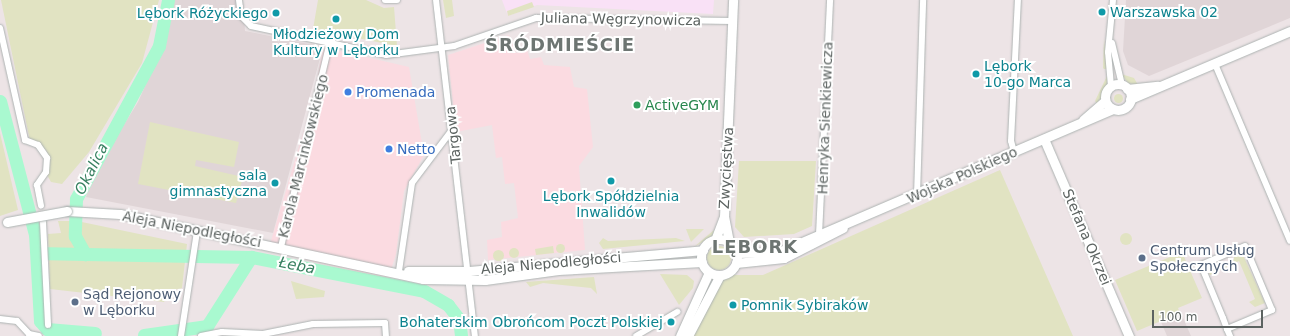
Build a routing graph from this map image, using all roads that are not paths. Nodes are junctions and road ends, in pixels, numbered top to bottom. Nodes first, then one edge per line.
1 (239, 0) edge
2 (385, 0) edge
3 (397, 0) edge
4 (436, 0) edge
5 (733, 0) edge
6 (830, 0) edge
7 (923, 0) edge
8 (1018, 0) edge
9 (1113, 0) edge
10 (732, 21) junction
11 (0, 28) edge
12 (1290, 31) edge
13 (1111, 40) junction
14 (330, 42) junction
15 (443, 48) junction
16 (1215, 64) junction
17 (1111, 86) junction
18 (1160, 86) junction
19 (1125, 87) junction
20 (1130, 99) junction
21 (1105, 101) junction
22 (1113, 108) junction
23 (1079, 124) junction
24 (452, 130) junction
25 (1044, 139) junction
26 (1014, 152) junction
27 (917, 195) junction
28 (41, 206) dead end
29 (724, 217) junction
30 (44, 222) dead end
31 (2, 224) edge
32 (845, 226) junction
33 (197, 231) junction
34 (819, 235) junction
35 (715, 240) junction
36 (1290, 241) edge
37 (729, 242) junction
38 (281, 247) junction
39 (703, 250) junction
40 (737, 253) junction
41 (702, 262) junction
42 (736, 263) junction
43 (399, 271) junction
44 (469, 271) junction
45 (709, 272) junction
46 (720, 275) junction
47 (471, 281) junction
48 (677, 312) dead end
49 (0, 319) edge
50 (48, 325) dead end
51 (1227, 329) junction
52 (181, 333) edge
53 (244, 334) edge
54 (39, 336) edge
55 (201, 336) edge
56 (386, 336) edge
57 (475, 336) edge
58 (636, 336) edge
59 (680, 336) edge
60 (688, 336) edge
61 (1129, 336) edge
62 (1230, 336) edge

1 - 14 street, Juliana Węgrzynowicza
2 - 3 street
4 - 15 street, Targowa
5 - 10 main road, Zwycięstwa
6 - 34 street, Henryka Sienkiewicza
7 - 27 street
8 - 26 street
9 - 13 street
10 - 15 street, Juliana Węgrzynowicza
10 - 29 main road, Zwycięstwa
11 - 28 street
12 - 16 main road
13 - 17 street
13 - 19 street
14 - 15 street, Juliana Węgrzynowicza
14 - 38 street, Karola Marcinkowskiego
15 - 24 street, Targowa
16 - 18 main road
16 - 36 street
17 - 19 main road
17 - 21 main road
18 - 19 main road
18 - 20 main road
19 - 20 main road
20 - 22 main road
21 - 22 main road
21 - 23 main road, Wojska Polskiego
22 - 23 main road, Wojska Polskiego
23 - 25 main road, Wojska Polskiego
24 - 43 street
24 - 44 street, Targowa
25 - 26 main road, Wojska Polskiego
25 - 61 main road, Stefana Okrzei
26 - 27 main road, Wojska Polskiego
27 - 32 main road, Wojska Polskiego
29 - 35 main road, Zwycięstwa
29 - 37 main road, Zwycięstwa
30 - 50 street
31 - 33 main road, Aleja Niepodległości, bridge
32 - 34 main road, Wojska Polskiego
32 - 42 main road, Wojska Polskiego
33 - 38 main road, Aleja Niepodległości
33 - 52 street
34 - 40 main road, Wojska Polskiego
35 - 37 main road
35 - 39 main road
37 - 40 main road
38 - 43 main road, Aleja Niepodległości
39 - 41 main road
39 - 44 main road, Aleja Niepodległości
40 - 42 main road
41 - 45 main road
41 - 47 main road, Aleja Niepodległości
42 - 46 main road
43 - 44 main road, Aleja Niepodległości
43 - 47 main road, Aleja Niepodległości
44 - 47 street, Targowa
45 - 46 main road
45 - 59 main road
46 - 60 main road
47 - 57 street, Targowa
48 - 58 street
49 - 54 street
51 - 51 street
51 - 62 street
53 - 55 street
53 - 56 street

